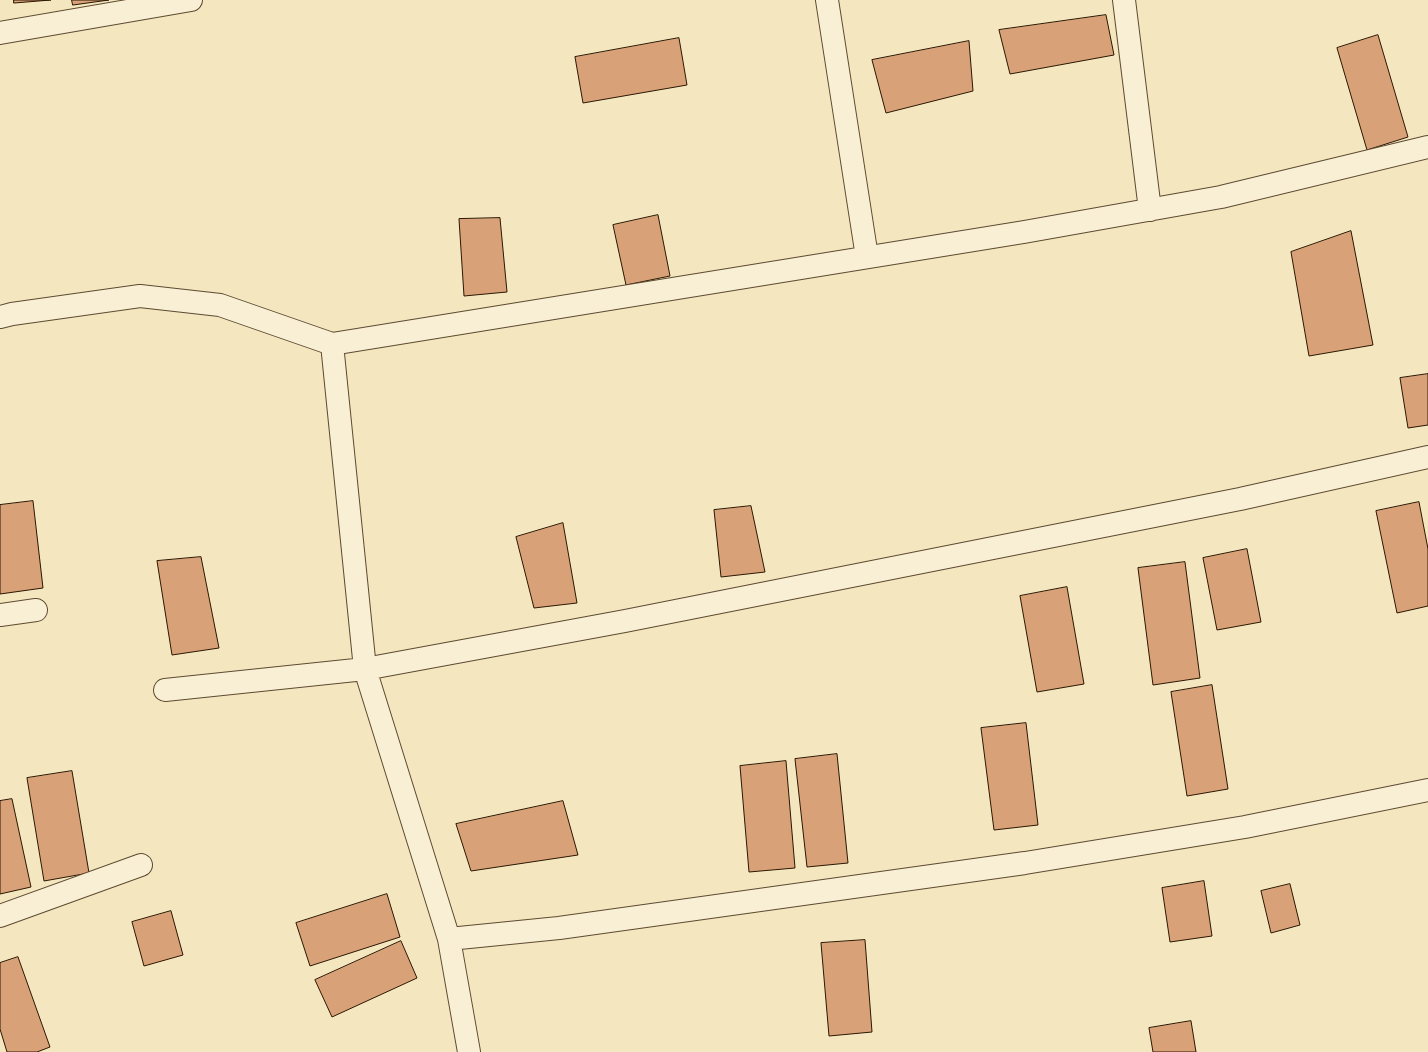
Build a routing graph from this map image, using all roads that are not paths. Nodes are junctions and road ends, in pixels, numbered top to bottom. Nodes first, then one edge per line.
1 (191, 0) edge
2 (827, 0) edge
3 (1124, 0) edge
4 (0, 33) edge
5 (1428, 148) edge
6 (1150, 210) junction
7 (867, 257) junction
8 (0, 317) edge
9 (332, 344) junction
10 (1428, 457) edge
11 (36, 610) dead end
12 (0, 615) edge
13 (365, 669) junction
14 (165, 690) dead end
15 (1428, 790) edge
16 (141, 865) dead end
17 (0, 916) edge
18 (449, 939) junction
19 (469, 1052) edge

1 - 4 street
2 - 7 street
3 - 6 street
5 - 6 street
6 - 7 street
7 - 9 street
8 - 9 street
9 - 13 street
10 - 13 street
11 - 12 street
13 - 14 street
13 - 18 street
15 - 18 street
16 - 17 street
18 - 19 street

